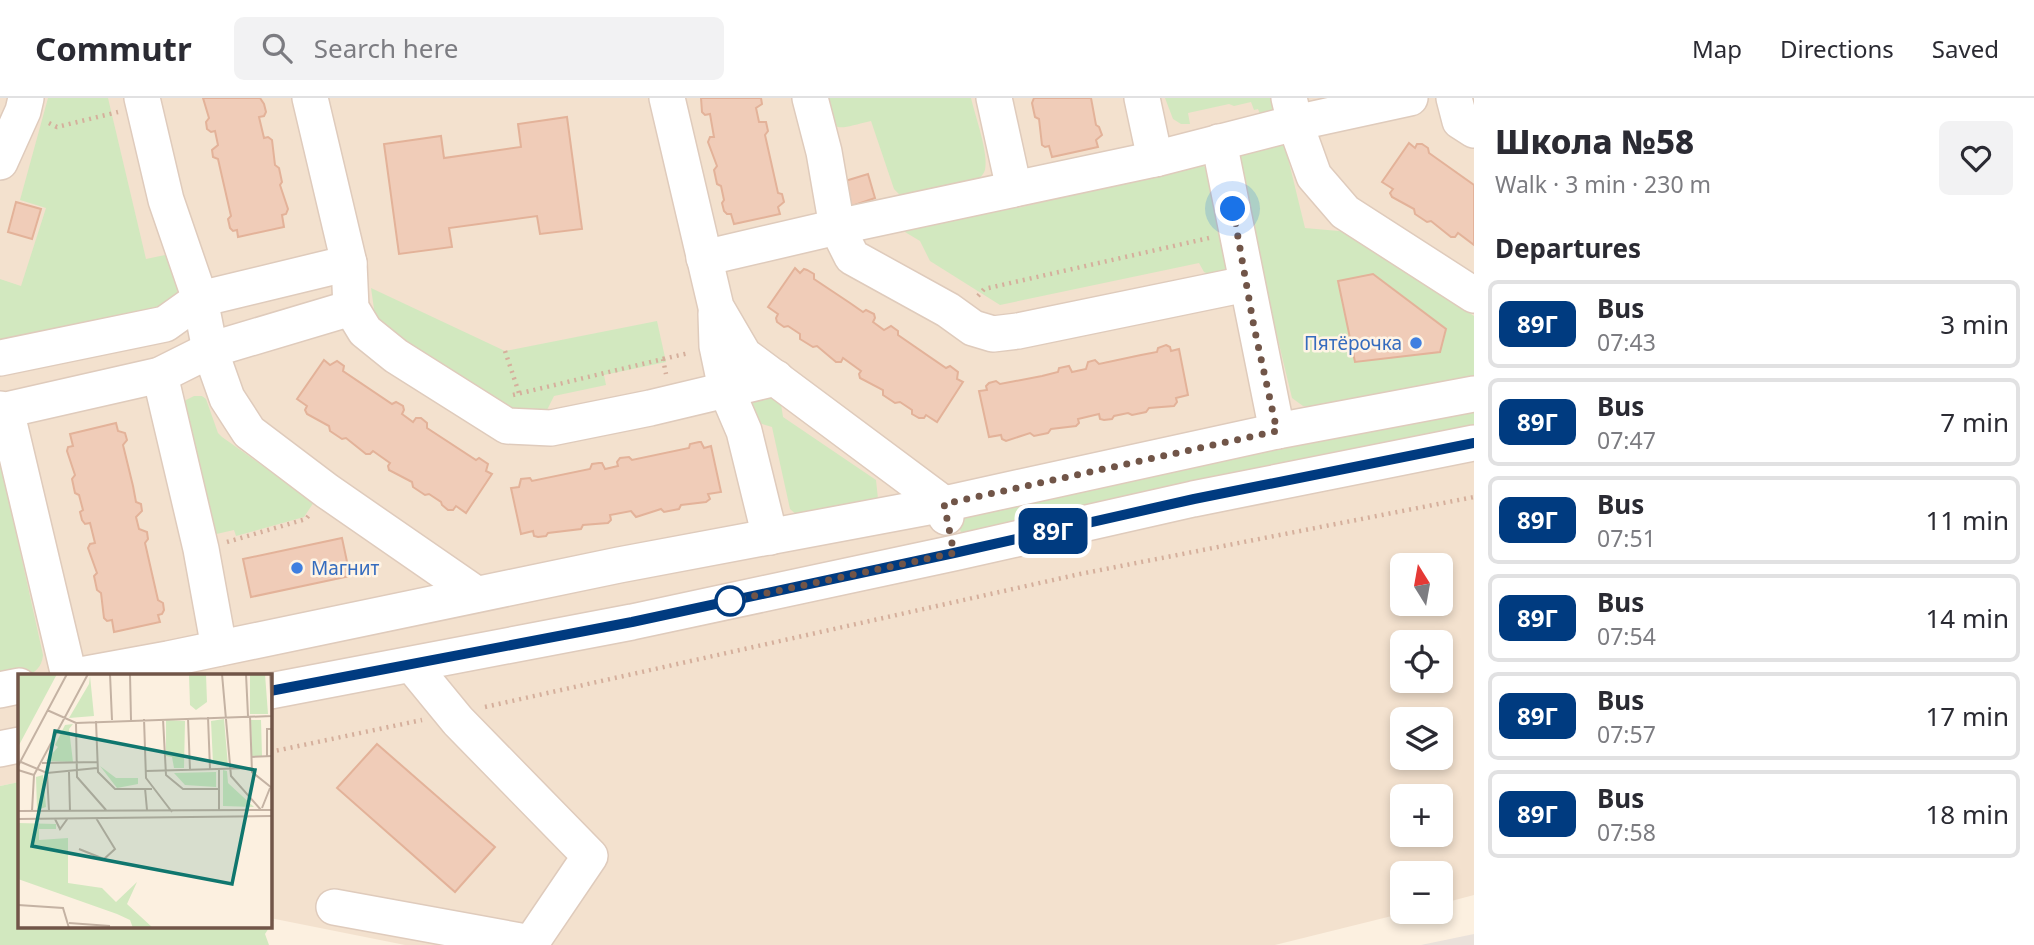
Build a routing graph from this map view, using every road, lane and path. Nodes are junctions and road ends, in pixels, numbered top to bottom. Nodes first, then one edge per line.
1 (26, 98) edge
2 (142, 98) edge
3 (310, 98) edge
4 (667, 98) edge
5 (810, 98) edge
6 (994, 98) edge
7 (1142, 98) edge
8 (1410, 98) edge
9 (1454, 98) edge
10 (1292, 111) edge
11 (92, 119) dead end
12 (57, 127) dead end
13 (1474, 130) edge
14 (1219, 142) junction
15 (1155, 159) junction
16 (0, 162) edge
17 (1014, 189) junction
18 (837, 227) junction
19 (1237, 232) junction
20 (704, 258) junction
21 (349, 263) junction
22 (1246, 284) junction
23 (1474, 295) edge
24 (200, 299) junction
25 (716, 307) junction
26 (351, 308) junction
27 (958, 317) junction
28 (210, 349) junction
29 (505, 351) dead end
30 (0, 358) edge
31 (160, 375) junction
32 (776, 378) junction
33 (726, 389) junction
34 (519, 393) junction
35 (1474, 394) edge
36 (671, 402) junction
37 (479, 408) junction
38 (3, 409) edge
39 (551, 428) junction
40 (1277, 431) junction
41 (1474, 443) edge
42 (1474, 498) edge
43 (944, 504) junction
44 (306, 519) dead end
45 (770, 537) junction
46 (201, 549) junction
47 (954, 553) junction
48 (476, 594) junction
49 (219, 648) junction
50 (412, 665) junction
51 (69, 674) edge
52 (85, 674) edge
53 (18, 686) edge
54 (0, 690) edge
55 (271, 691) edge
56 (453, 714) junction
57 (18, 745) edge
58 (0, 749) edge
59 (271, 752) edge
60 (334, 907) dead end

1 - 16 street
2 - 24 street
3 - 21 street
4 - 20 street
5 - 18 street
6 - 17 street
7 - 15 street
8 - 10 street
9 - 13 street
10 - 14 street
10 - 23 street
11 - 12 path
14 - 15 street
14 - 19 street
15 - 17 street
17 - 18 street
18 - 20 street
18 - 27 street
19 - 22 street
19 - 27 path
20 - 25 street
21 - 24 street
21 - 26 street
22 - 27 street
22 - 40 street
24 - 28 street
24 - 30 street
25 - 32 street
25 - 33 street
26 - 28 street
26 - 37 street
28 - 31 street
28 - 48 street
29 - 34 path
31 - 38 street
31 - 46 street
32 - 33 street
32 - 43 street
33 - 36 street
33 - 45 street
34 - 36 path
34 - 37 path
34 - 39 path
35 - 40 street
36 - 39 street
37 - 39 street
38 - 51 street
40 - 43 street
41 - 47 street
42 - 56 path
43 - 45 street
43 - 47 street
44 - 46 path
45 - 48 street
46 - 49 street
47 - 50 street
48 - 49 street
49 - 52 street
50 - 55 street
50 - 56 street
53 - 54 street
56 - 59 path
56 - 60 street
57 - 58 street

